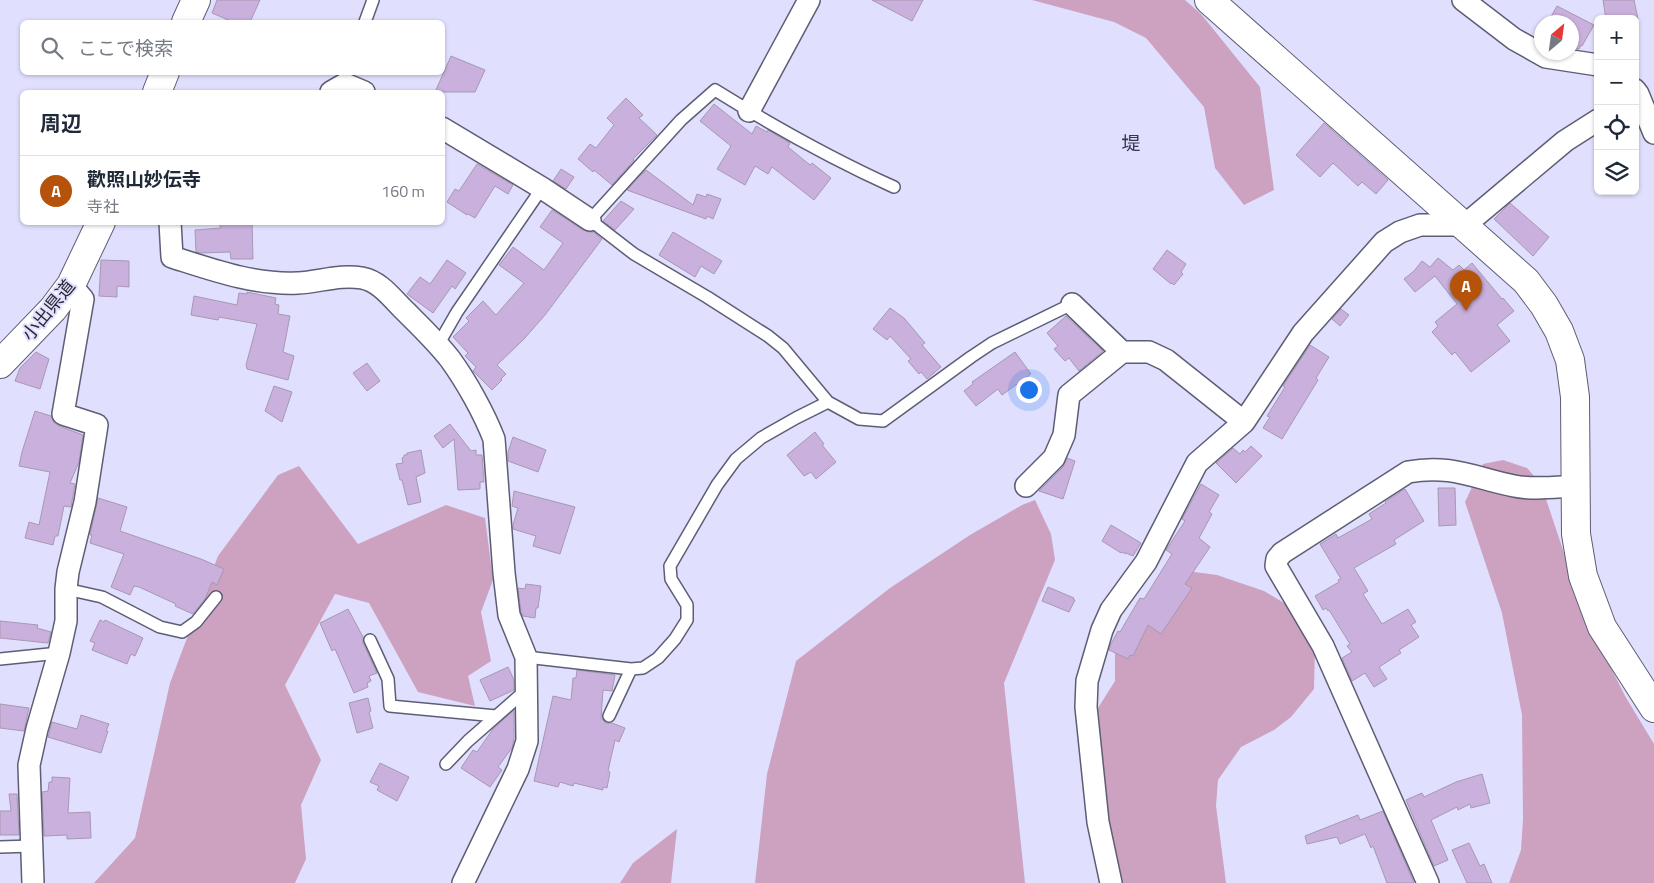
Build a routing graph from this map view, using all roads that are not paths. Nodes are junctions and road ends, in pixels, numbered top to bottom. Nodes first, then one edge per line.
1 (196, 0) edge
2 (373, 0) edge
3 (809, 0) edge
4 (1209, 0) edge
5 (1463, 0) edge
6 (187, 20) edge
7 (366, 20) edge
8 (1594, 64) edge
9 (164, 75) edge
10 (343, 85) edge
11 (158, 90) edge
12 (358, 90) edge
13 (1641, 91) edge
14 (749, 111) junction
15 (1594, 123) edge
16 (445, 130) edge
17 (1654, 133) edge
18 (894, 187) dead end
19 (542, 188) junction
20 (590, 220) junction
21 (100, 225) edge
22 (170, 225) edge
23 (1465, 225) junction
24 (71, 285) junction
25 (1072, 304) joint
26 (438, 345) junction
27 (1122, 352) junction
28 (0, 364) edge
29 (828, 402) junction
30 (1244, 422) junction
31 (1026, 486) dead end
32 (1576, 486) junction
33 (66, 588) junction
34 (216, 597) dead end
35 (370, 640) dead end
36 (59, 653) junction
37 (526, 657) junction
38 (0, 659) edge
39 (632, 669) junction
40 (526, 690) junction
41 (1654, 708) edge
42 (496, 716) junction
43 (610, 716) dead end
44 (446, 764) dead end
45 (32, 846) junction
46 (0, 847) edge
47 (33, 883) edge
48 (464, 883) edge
49 (1111, 883) edge
50 (1428, 883) edge

1 - 6 street
2 - 7 lane
3 - 14 street
4 - 23 street
5 - 8 street
9 - 11 street
10 - 12 street
13 - 17 street
14 - 18 lane
14 - 20 lane
15 - 23 street
16 - 19 street
19 - 20 street
19 - 26 lane
20 - 29 lane
21 - 24 street, 小出県道
22 - 26 street
23 - 30 street
23 - 32 street
24 - 28 street, 小出県道
24 - 33 street
25 - 27 street
25 - 29 lane
26 - 37 street
27 - 30 street
27 - 31 street
29 - 39 lane
30 - 49 street
32 - 41 street
32 - 50 street
33 - 34 lane
33 - 36 street
35 - 42 lane
36 - 38 lane
36 - 45 street
37 - 39 lane
37 - 40 street
39 - 43 lane
40 - 42 lane
40 - 48 street
42 - 44 lane
45 - 46 lane
45 - 47 street

